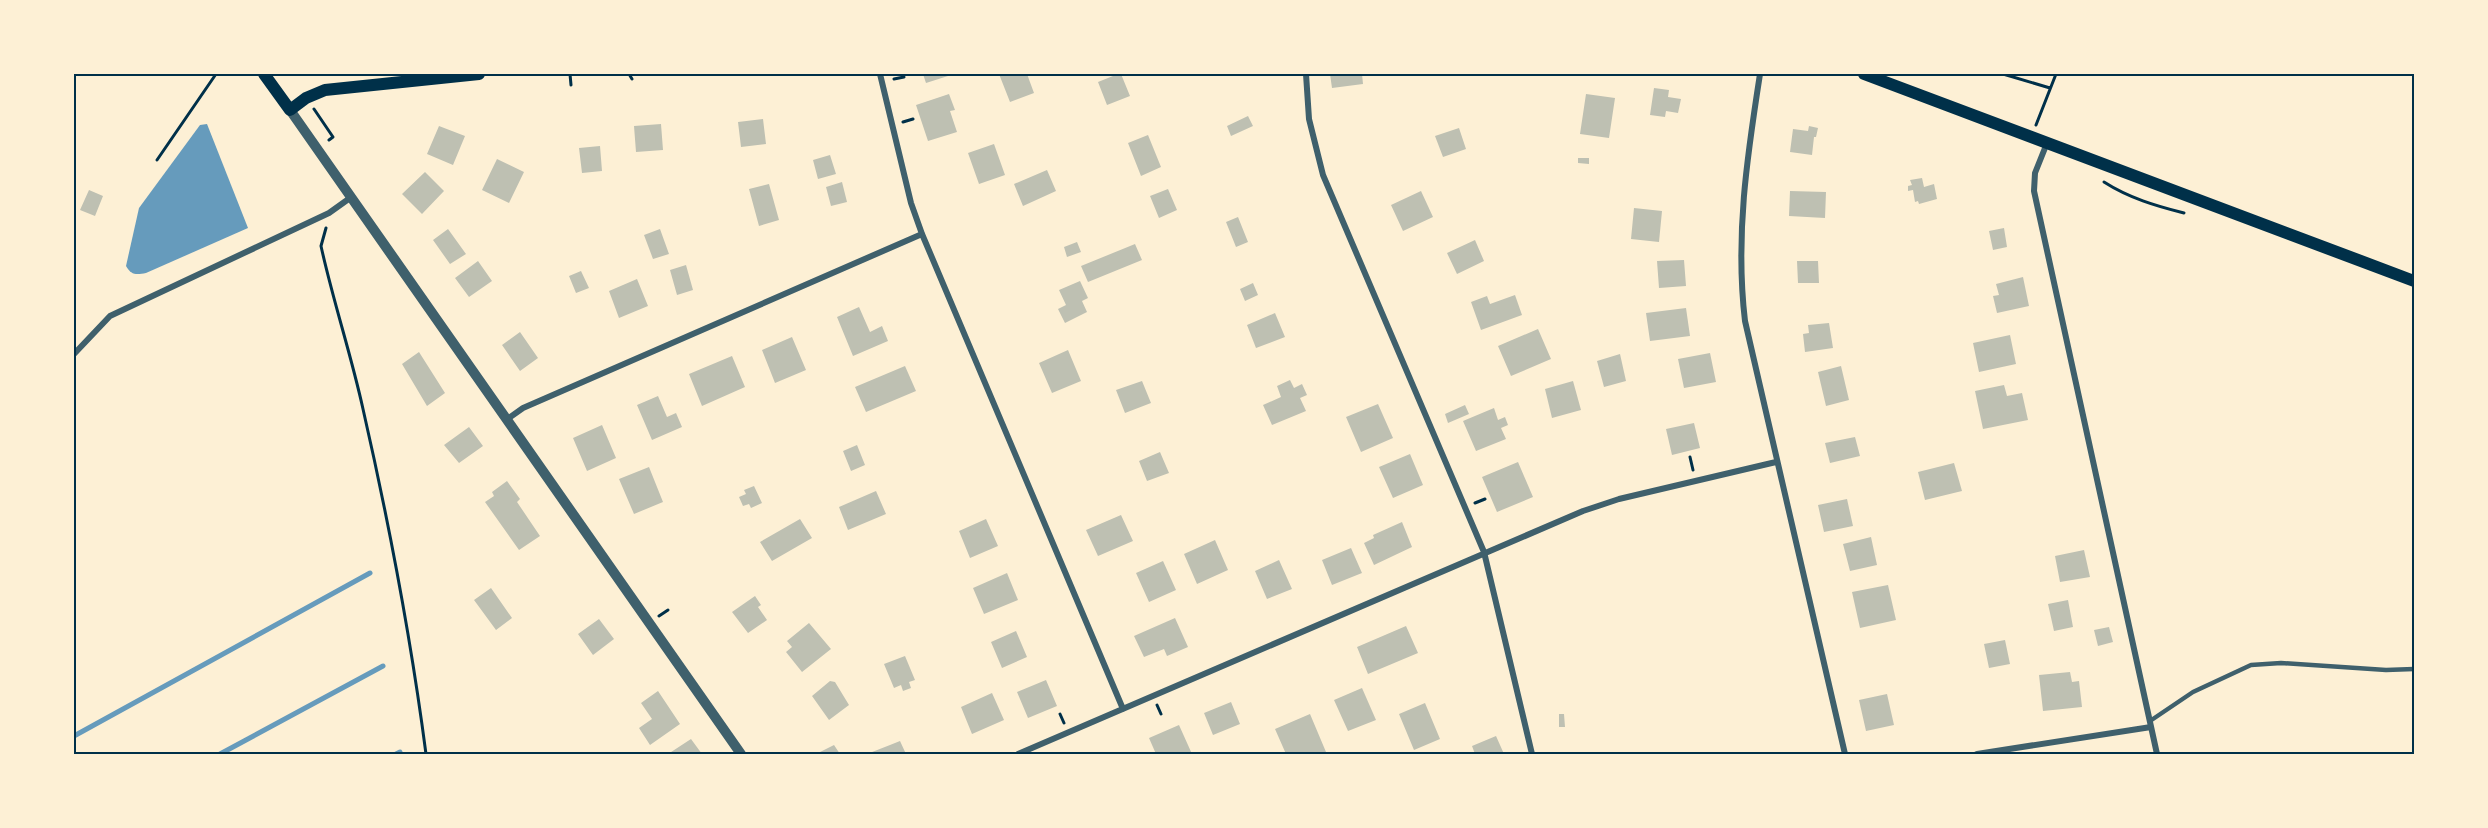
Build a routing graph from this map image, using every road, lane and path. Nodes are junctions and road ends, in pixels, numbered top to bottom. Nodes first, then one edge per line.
1 (216, 74) edge
2 (264, 74) edge
3 (479, 74) edge
4 (570, 74) edge
5 (629, 74) edge
6 (880, 74) edge
7 (1306, 74) edge
8 (1760, 74) edge
9 (1864, 74) edge
10 (2003, 74) edge
11 (2056, 74) edge
12 (421, 76) edge
13 (632, 79) dead end
14 (571, 85) dead end
15 (2050, 88) junction
16 (306, 98) junction
17 (290, 110) junction
18 (2038, 119) dead end
19 (325, 142) dead end
20 (2047, 143) junction
21 (156, 160) dead end
22 (350, 198) junction
23 (327, 225) dead end
24 (922, 234) junction
25 (2415, 281) edge
26 (74, 354) edge
27 (506, 420) junction
28 (1776, 462) junction
29 (1484, 552) junction
30 (2415, 669) edge
31 (1123, 709) junction
32 (2150, 724) junction
33 (426, 754) edge
34 (741, 754) edge
35 (1018, 754) edge
36 (1532, 754) edge
37 (1845, 754) edge
38 (1977, 754) edge
39 (2157, 754) edge

1 - 21 path
2 - 17 main road
3 - 12 main road
4 - 14 path
5 - 13 path
6 - 24 street
7 - 29 street
8 - 28 street
9 - 20 main road
10 - 15 path
11 - 15 path
12 - 16 main road
15 - 18 path
16 - 17 main road
16 - 19 path
17 - 22 street
20 - 25 main road
20 - 32 street
22 - 26 street
22 - 27 street
23 - 33 path
24 - 27 street
24 - 31 street
27 - 34 street
28 - 29 street
28 - 37 street
29 - 31 street
29 - 36 street
30 - 32 lane
31 - 35 street
32 - 38 street
32 - 39 street

